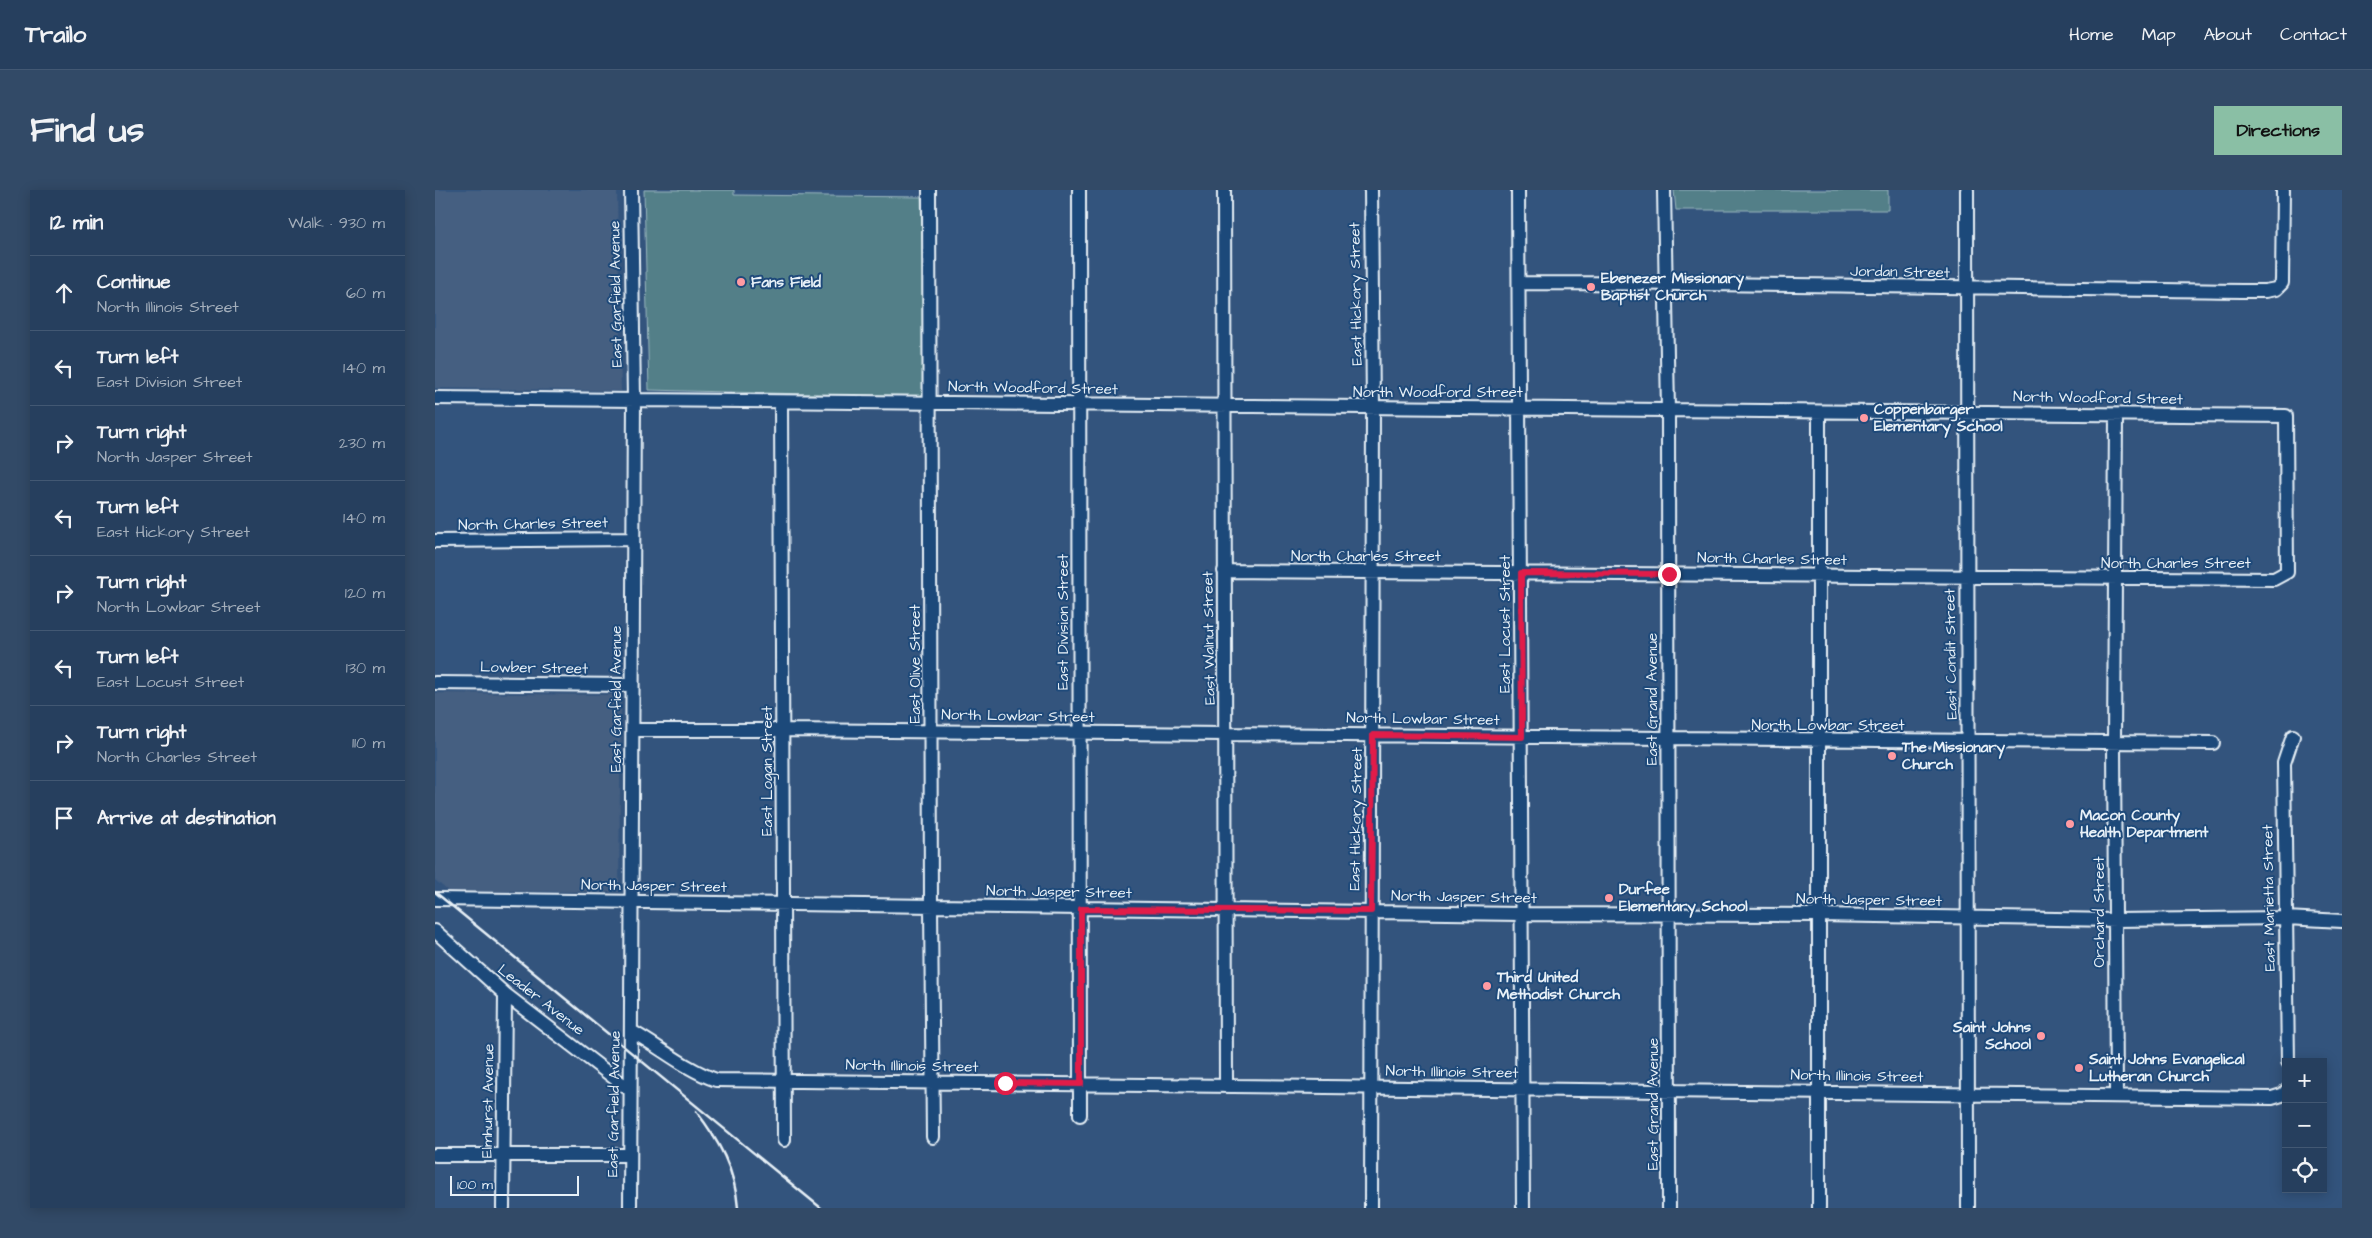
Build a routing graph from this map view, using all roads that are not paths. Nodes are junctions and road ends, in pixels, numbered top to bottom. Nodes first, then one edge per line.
1 (631, 190) edge
2 (929, 190) edge
3 (1079, 190) edge
4 (1224, 190) edge
5 (1371, 190) edge
6 (1518, 190) edge
7 (1664, 190) edge
8 (1967, 190) edge
9 (2283, 190) edge
10 (1519, 283) junction
11 (1666, 283) junction
12 (1967, 289) junction
13 (435, 398) edge
14 (634, 399) junction
15 (781, 402) junction
16 (931, 403) junction
17 (1080, 404) junction
18 (1226, 406) junction
19 (1373, 407) junction
20 (1519, 408) junction
21 (1668, 411) junction
22 (1819, 412) junction
23 (1966, 413) junction
24 (2116, 415) junction
25 (632, 539) junction
26 (435, 541) edge
27 (1225, 571) junction
28 (1371, 571) junction
29 (2287, 572) joint
30 (1521, 573) junction
31 (1669, 574) junction
32 (1820, 575) junction
33 (1967, 577) junction
34 (2116, 579) junction
35 (435, 683) edge
36 (633, 685) junction
37 (633, 730) junction
38 (783, 730) junction
39 (931, 731) junction
40 (1080, 733) junction
41 (1226, 735) junction
42 (1373, 735) junction
43 (2293, 736) dead end
44 (1522, 737) junction
45 (1669, 740) junction
46 (1818, 741) junction
47 (1968, 742) junction
48 (2213, 743) dead end
49 (2114, 744) junction
50 (435, 899) edge
51 (632, 902) junction
52 (783, 905) junction
53 (931, 906) junction
54 (1081, 909) junction
55 (1226, 910) junction
56 (1371, 911) junction
57 (1521, 914) junction
58 (1668, 915) junction
59 (1818, 916) junction
60 (1968, 918) junction
61 (2286, 918) junction
62 (2116, 920) junction
63 (2342, 921) edge
64 (435, 931) edge
65 (505, 994) junction
66 (631, 1031) junction
67 (2288, 1058) edge
68 (784, 1082) junction
69 (932, 1082) junction
70 (1081, 1084) junction
71 (1226, 1086) junction
72 (1372, 1087) junction
73 (630, 1090) junction
74 (1522, 1090) junction
75 (1670, 1091) junction
76 (1819, 1092) junction
77 (1968, 1094) junction
78 (2282, 1094) edge
79 (2116, 1095) junction
80 (1080, 1115) dead end
81 (933, 1137) dead end
82 (784, 1140) dead end
83 (435, 1155) edge
84 (629, 1155) junction
85 (504, 1156) junction
86 (503, 1208) edge
87 (630, 1208) edge
88 (1371, 1208) edge
89 (1523, 1208) edge
90 (1669, 1208) edge
91 (1819, 1208) edge
92 (1968, 1208) edge

1 - 14 street, East Garfield Avenue
2 - 16 street, East Olive Street
3 - 17 street, East Division Street
4 - 18 street, East Walnut Street
5 - 19 street, East Hickory Street
6 - 10 street, East Locust Street
7 - 11 street, East Grand Avenue
8 - 12 street, East Condit Street
9 - 12 street, Jordan Street
10 - 11 street, Jordan Street
10 - 20 street, East Locust Street
11 - 12 street, Jordan Street
11 - 21 street, East Grand Avenue
12 - 23 street, East Condit Street
13 - 14 street, North Woodford Street
14 - 15 street, North Woodford Street
14 - 25 street, East Garfield Avenue
15 - 16 street, North Woodford Street
15 - 38 street, East Logan Street
16 - 17 street, North Woodford Street
16 - 39 street, East Olive Street
17 - 18 street, North Woodford Street
17 - 40 street, East Division Street
18 - 19 street, North Woodford Street
18 - 27 street, East Walnut Street
19 - 20 street, North Woodford Street
19 - 28 street, East Hickory Street
20 - 21 street, North Woodford Street
20 - 30 street, East Locust Street
21 - 22 street, North Woodford Street
21 - 31 street, East Grand Avenue
22 - 23 street, North Woodford Street
22 - 32 street
23 - 24 street, North Woodford Street
23 - 33 street, East Condit Street
24 - 29 street, North Woodford Street
24 - 34 street, Orchard Street
25 - 26 street, North Charles Street
25 - 36 street, East Garfield Avenue
27 - 28 street, North Charles Street
27 - 41 street, East Walnut Street
28 - 30 street, North Charles Street
28 - 42 street, East Hickory Street
29 - 34 street, North Charles Street
30 - 31 street, North Charles Street
30 - 44 street, East Locust Street
31 - 32 street, North Charles Street
31 - 45 street, East Grand Avenue
32 - 33 street, North Charles Street
32 - 46 street
33 - 34 street, North Charles Street
33 - 47 street, East Condit Street
34 - 49 street, Orchard Street
35 - 36 street, Lowber Street
36 - 37 street, East Garfield Avenue
37 - 38 street, North Lowbar Street
37 - 51 street, East Garfield Avenue
38 - 39 street, North Lowbar Street
38 - 52 street, East Logan Street
39 - 40 street, North Lowbar Street
39 - 53 street, East Olive Street
40 - 41 street, North Lowbar Street
40 - 54 street, East Division Street
41 - 42 street, North Lowbar Street
41 - 55 street, East Walnut Street
42 - 44 street, North Lowbar Street
42 - 56 street, East Hickory Street
43 - 61 street, East Marietta Street
44 - 45 street, North Lowbar Street
44 - 57 street, East Locust Street
45 - 46 street, North Lowbar Street
45 - 58 street, East Grand Avenue
46 - 47 street, North Lowbar Street
46 - 59 street
47 - 49 street, North Lowbar Street
47 - 60 street, East Condit Street
48 - 49 street, North Lowbar Street
49 - 62 street, Orchard Street
50 - 51 street, North Jasper Street
51 - 52 street, North Jasper Street
51 - 66 street, East Garfield Avenue
52 - 53 street, North Jasper Street
52 - 68 street, East Logan Street
53 - 54 street, North Jasper Street
53 - 69 street, East Olive Street
54 - 55 street, North Jasper Street
54 - 70 street, East Division Street
55 - 56 street, North Jasper Street
55 - 71 street, East Walnut Street
56 - 57 street, North Jasper Street
56 - 72 street, East Hickory Street
57 - 58 street, North Jasper Street
57 - 74 street, East Locust Street
58 - 59 street, North Jasper Street
58 - 75 street, East Grand Avenue
59 - 60 street, North Jasper Street
59 - 76 street
60 - 62 street, North Jasper Street
60 - 77 street, East Condit Street
61 - 62 street, North Jasper Street
61 - 63 street, North Jasper Street
61 - 67 street, East Marietta Street
62 - 79 street, Orchard Street
64 - 65 street, Leader Avenue
65 - 73 street, Leader Avenue
65 - 85 street, Elmhurst Avenue
66 - 68 street, North Illinois Street
66 - 73 street, East Garfield Avenue
68 - 69 street, North Illinois Street
68 - 82 street, East Logan Street
69 - 70 street, North Illinois Street
69 - 81 street, East Olive Street
70 - 71 street, North Illinois Street
70 - 80 street, East Division Street
71 - 72 street, North Illinois Street
72 - 74 street, North Illinois Street
72 - 88 street, East Hickory Street
73 - 84 street, East Garfield Avenue
74 - 75 street, North Illinois Street
74 - 89 street, East Locust Street
75 - 76 street, North Illinois Street
75 - 90 street, East Grand Avenue
76 - 77 street, North Illinois Street
76 - 91 street
77 - 79 street, North Illinois Street
77 - 92 street, East Condit Street
78 - 79 street, North Illinois Street
83 - 85 street
84 - 85 street
84 - 87 street, East Garfield Avenue
85 - 86 street, Elmhurst Avenue

